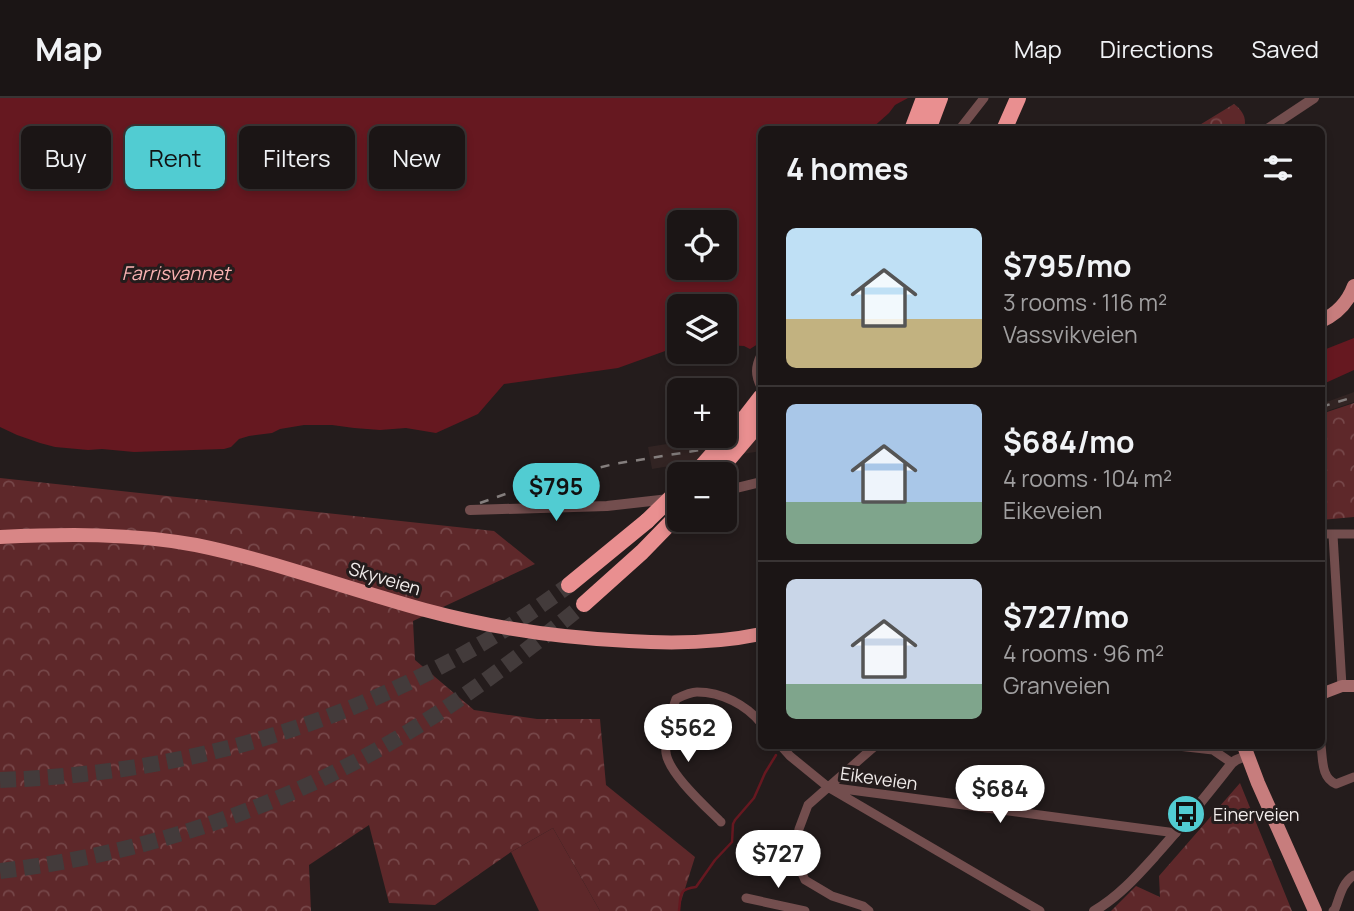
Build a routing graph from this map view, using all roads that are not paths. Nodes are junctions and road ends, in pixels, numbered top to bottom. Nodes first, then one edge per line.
1 (924, 98) edge
2 (940, 98) edge
3 (984, 98) edge
4 (1018, 98) edge
5 (1027, 98) edge
6 (1314, 98) edge
7 (914, 126) edge
8 (930, 126) edge
9 (962, 126) edge
10 (1006, 126) edge
11 (1016, 126) edge
12 (1272, 126) edge
13 (1354, 286) edge
14 (1325, 319) edge
15 (758, 361) edge
16 (758, 379) edge
17 (758, 401) edge
18 (758, 425) edge
19 (706, 462) edge
20 (726, 462) edge
21 (758, 483) edge
22 (737, 488) edge
23 (667, 498) edge
24 (667, 502) edge
25 (470, 510) dead end
26 (667, 527) edge
27 (1325, 534) edge
28 (1354, 534) edge
29 (1333, 535) junction
30 (0, 537) edge
31 (569, 585) tunnel mouth
32 (584, 604) tunnel mouth
33 (758, 634) edge
34 (1348, 686) edge
35 (1325, 693) edge
36 (758, 720) edge
37 (784, 749) edge
38 (872, 749) edge
39 (1204, 749) edge
40 (1321, 749) edge
41 (1246, 750) edge
42 (1232, 763) junction
43 (1354, 777) edge
44 (828, 787) junction
45 (722, 822) dead end
46 (1176, 833) junction
47 (1354, 876) edge
48 (746, 898) dead end
49 (804, 911) edge
50 (869, 911) edge
51 (1040, 911) edge
52 (1094, 911) edge
53 (1315, 911) edge
54 (1333, 911) edge

1 - 7 highway
2 - 8 highway
3 - 9 street
4 - 10 highway
5 - 11 highway
6 - 12 street
13 - 14 main road
15 - 16 street
17 - 19 highway, bridge
18 - 20 highway, bridge
21 - 22 street
23 - 25 street
24 - 31 highway, bridge
26 - 32 highway
27 - 29 street
28 - 29 street
29 - 34 street
30 - 33 highway, Skyveien
34 - 35 main road
36 - 45 street
37 - 44 street
38 - 44 street
39 - 42 street
40 - 43 street
41 - 42 street
41 - 53 main road
42 - 46 street
44 - 46 street, Eikeveien
44 - 50 street
44 - 51 street
46 - 52 street
47 - 54 street
48 - 49 street

